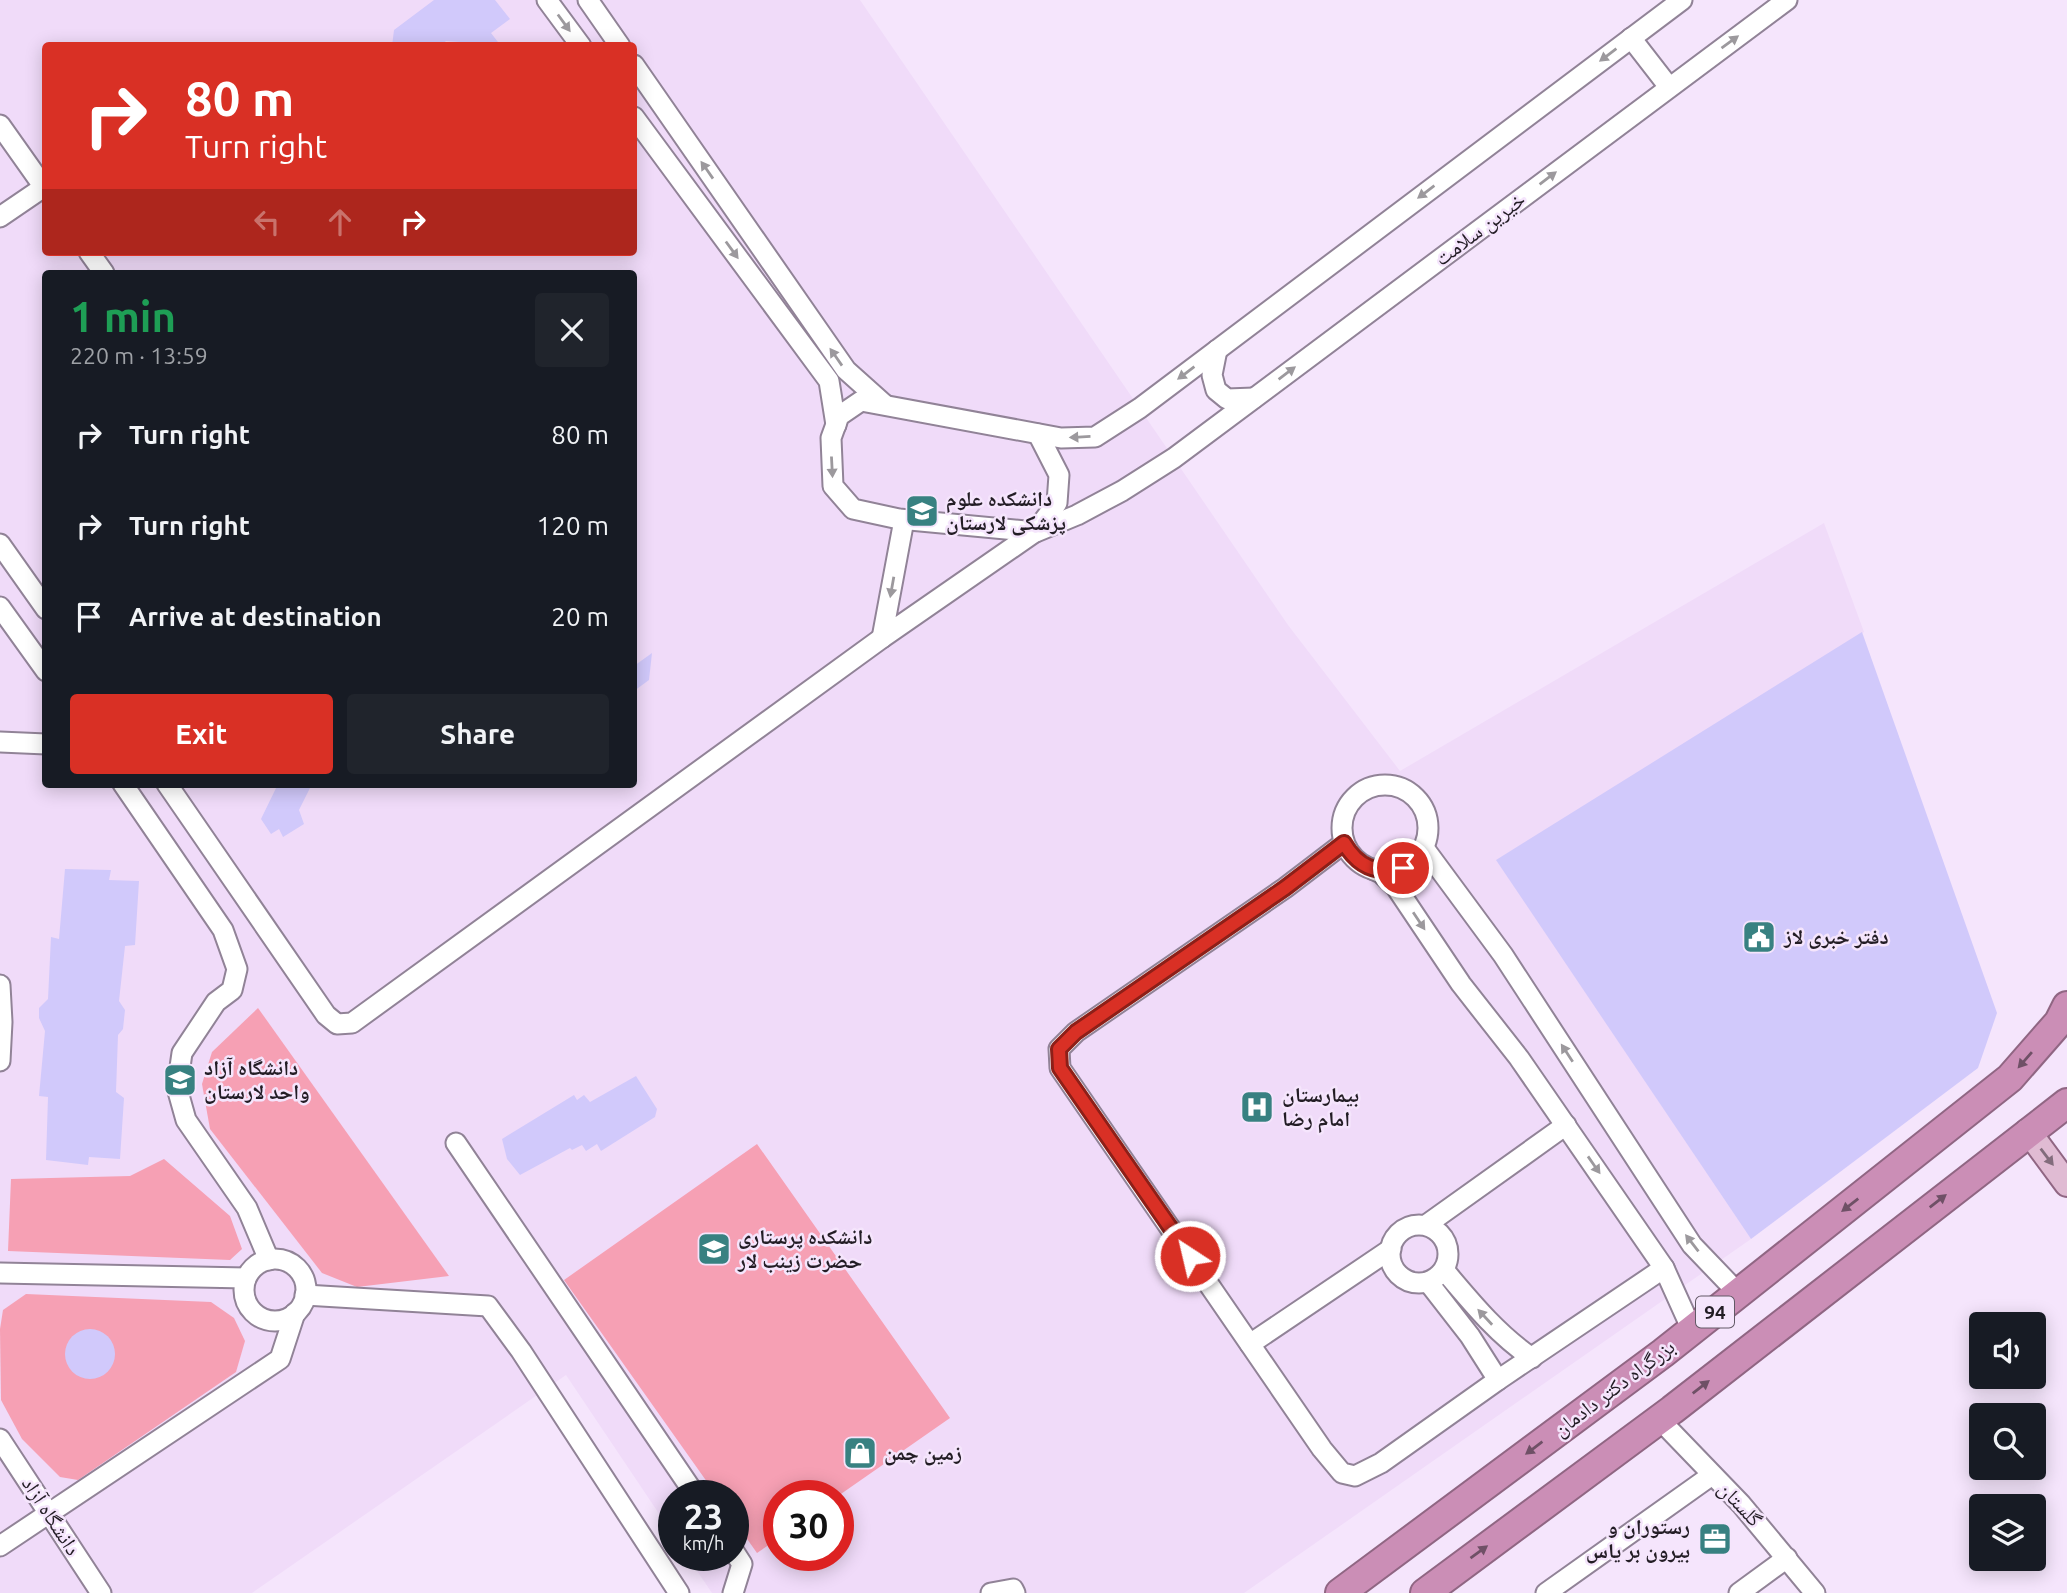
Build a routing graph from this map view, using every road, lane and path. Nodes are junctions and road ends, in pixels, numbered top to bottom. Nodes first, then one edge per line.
1 (547, 0) edge
2 (588, 0) edge
3 (1682, 0) edge
4 (1787, 0) edge
5 (1631, 38) junction
6 (578, 42) edge
7 (617, 42) edge
8 (637, 69) edge
9 (1669, 87) junction
10 (637, 121) edge
11 (0, 125) edge
12 (42, 185) edge
13 (42, 191) edge
14 (0, 217) edge
15 (1217, 350) junction
16 (1254, 398) junction
17 (885, 405) junction
18 (836, 425) junction
19 (1038, 434) junction
20 (904, 520) junction
21 (1035, 532) junction
22 (0, 544) edge
23 (42, 600) edge
24 (0, 607) edge
25 (882, 638) junction
26 (42, 665) edge
27 (0, 742) edge
28 (42, 744) edge
29 (126, 788) edge
30 (170, 788) edge
31 (1344, 843) junction
32 (1424, 848) junction
33 (1374, 870) junction
34 (0, 985) edge
35 (2067, 1006) edge
36 (0, 1061) edge
37 (2067, 1103) edge
38 (1566, 1125) junction
39 (2028, 1131) junction
40 (456, 1143) dead end
41 (2067, 1184) edge
42 (1426, 1225) junction
43 (1391, 1249) junction
44 (269, 1260) junction
45 (1664, 1268) junction
46 (0, 1273) edge
47 (1436, 1276) junction
48 (246, 1278) junction
49 (1738, 1293) junction
50 (305, 1295) junction
51 (295, 1313) junction
52 (1692, 1330) junction
53 (1250, 1344) junction
54 (1532, 1358) junction
55 (1498, 1380) junction
56 (1660, 1420) junction
57 (0, 1439) edge
58 (1712, 1475) junction
59 (685, 1480) edge
60 (50, 1513) junction
61 (0, 1546) edge
62 (1787, 1558) junction
63 (740, 1571) edge
64 (101, 1593) edge
65 (679, 1593) edge
66 (733, 1593) edge
67 (991, 1593) edge
68 (1016, 1593) edge
69 (1340, 1593) edge
70 (1424, 1593) edge
71 (1546, 1593) edge
72 (1739, 1593) edge
73 (1815, 1593) edge

1 -> 6 street
2 - 7 street
3 - 5 street
9 -> 4 street, خیرین سلامت
5 - 9 street
5 -> 15 street
17 -> 8 street
16 -> 9 street, خیرین سلامت
10 -> 18 street
11 - 12 street
13 - 14 street
15 - 16 street
15 -> 19 street
16 - 21 street, خیرین سلامت
17 - 18 street
17 - 19 street
18 -> 20 street
19 - 21 street
20 - 21 street
20 -> 25 street
21 - 25 street
22 - 23 street
24 - 26 street
25 - 30 street
27 - 28 street
29 - 44 street
31 - 32 street
31 - 33 street
31 - 53 street
32 - 33 street
49 -> 32 street
33 -> 38 street
34 - 36 street
35 -> 49 highway, بزرگراه دکتر دادمان / 94
37 - 39 highway, 94
38 - 42 street
38 -> 45 street
39 -> 41 main road
56 -> 39 highway, 94
40 - 59 street
42 - 43 street
42 - 47 street
43 - 47 street
43 - 53 street
44 - 48 street
44 - 50 street
45 - 52 street
45 - 54 street
46 - 48 street
54 -> 47 street
47 - 55 street
48 - 51 street
49 - 52 highway, بزرگراه دکتر دادمان / 94
50 - 51 street
50 - 65 street
51 - 60 street
52 -> 69 highway, بزرگراه دکتر دادمان / 94
53 - 55 street
54 - 55 street
56 - 58 street, گلستان
70 -> 56 highway, 94
57 - 60 street, دانشگاه آزاد
58 - 62 street, گلستان
58 - 71 street
60 - 61 street
60 - 64 street, دانشگاه آزاد
62 - 72 street
62 - 73 street, گلستان
63 - 66 street
67 - 68 street

